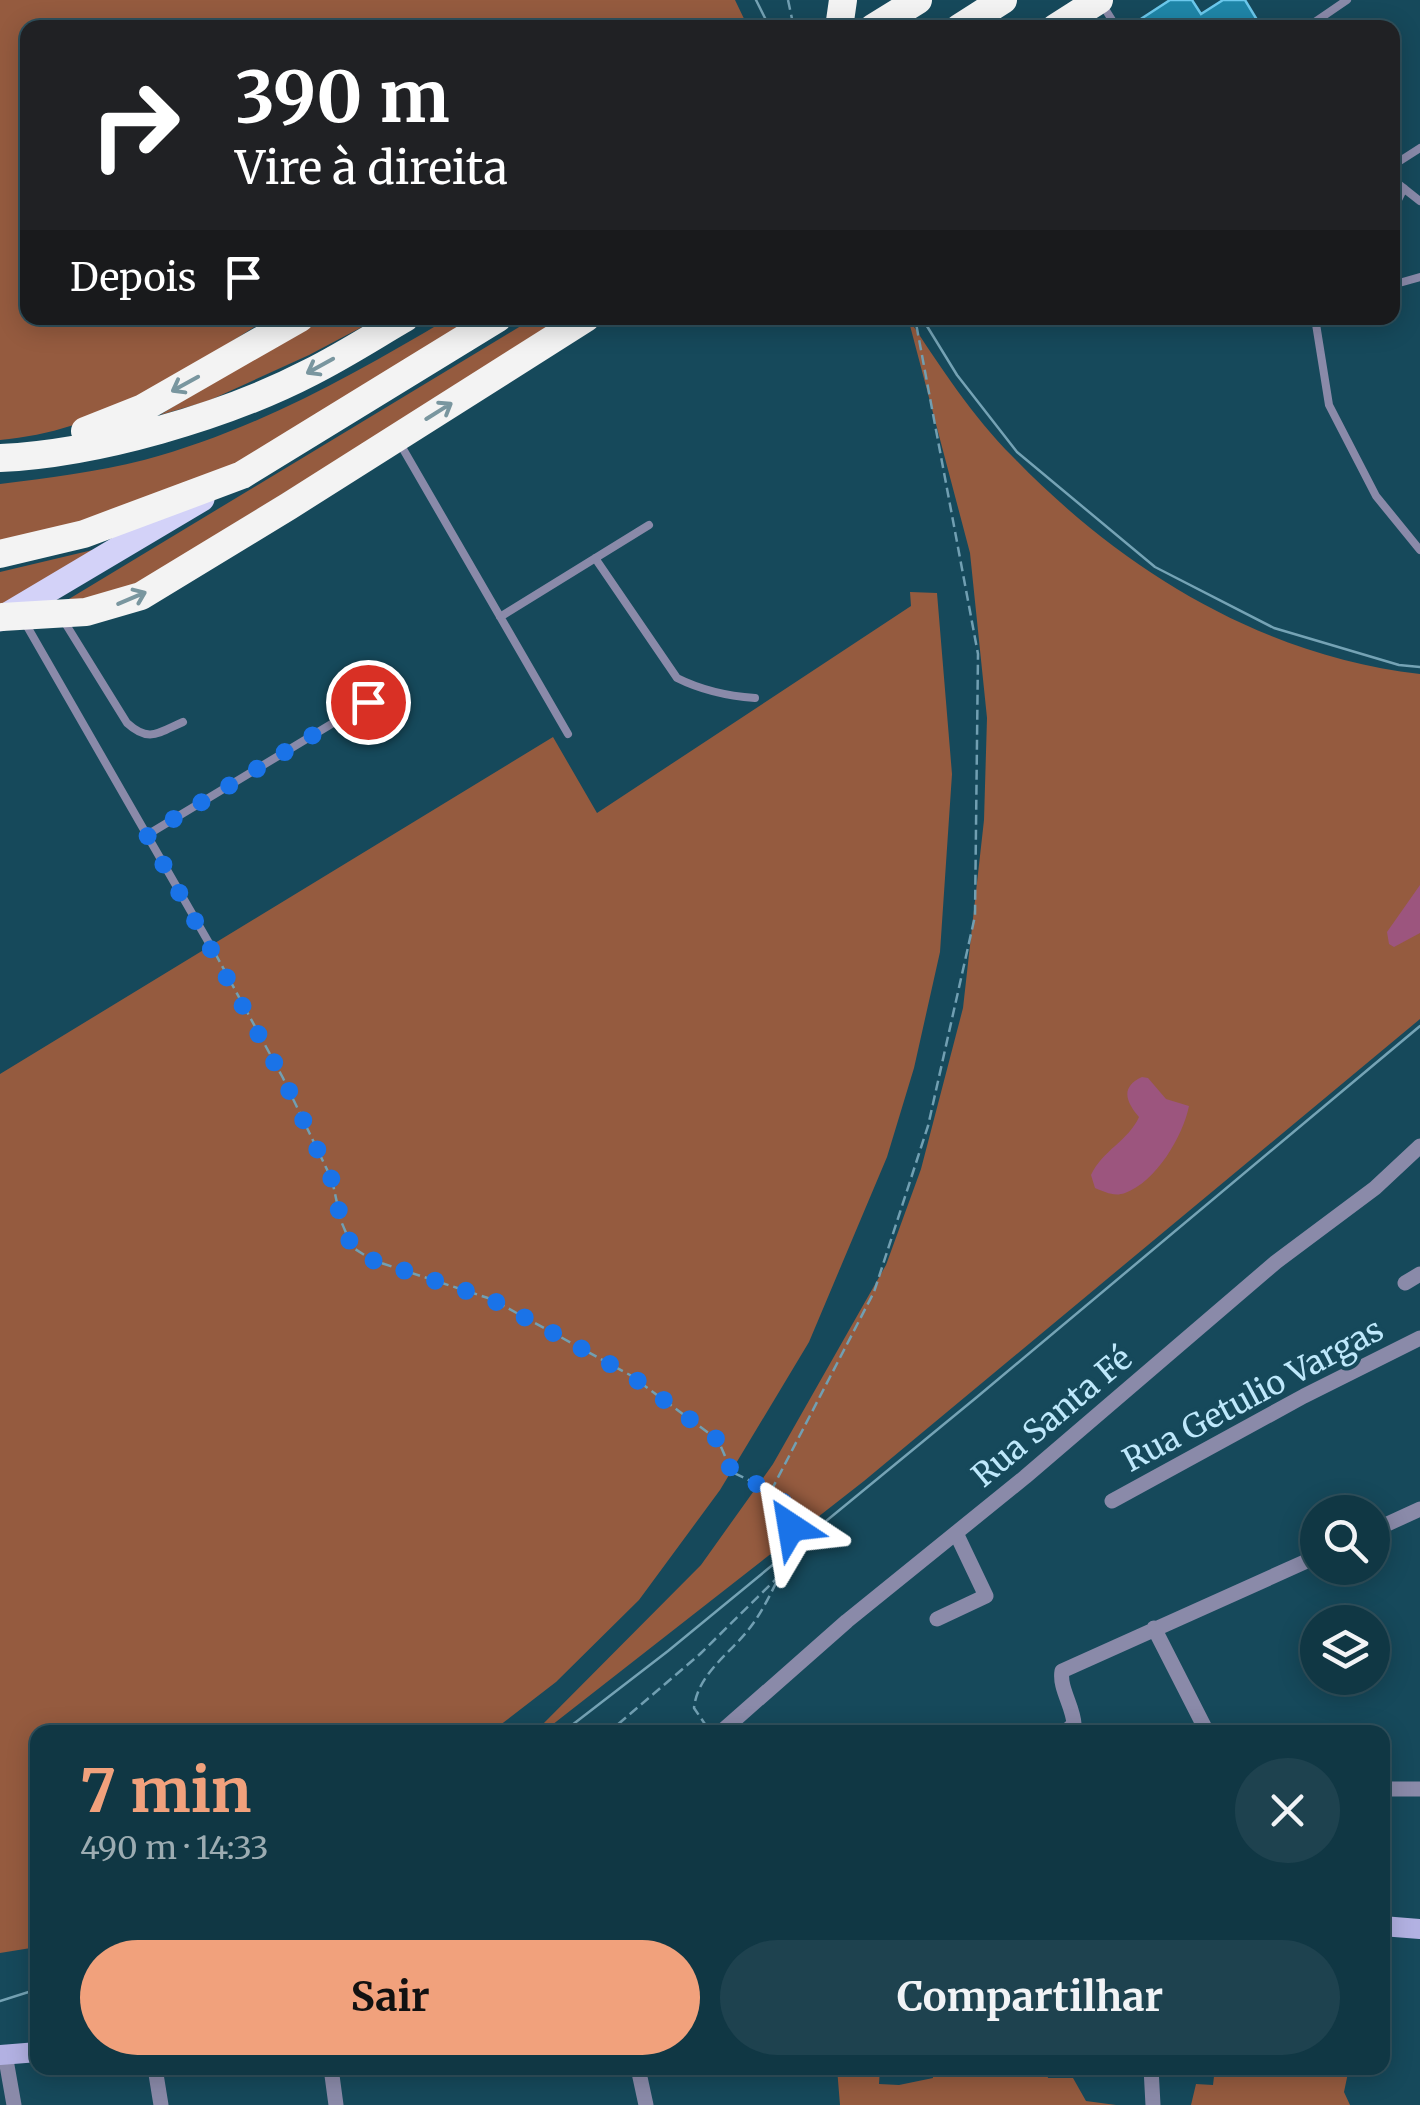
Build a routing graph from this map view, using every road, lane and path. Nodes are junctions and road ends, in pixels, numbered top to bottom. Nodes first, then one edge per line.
1 (918, 0) edge
2 (1003, 0) edge
3 (1100, 0) edge
4 (1347, 0) edge
5 (887, 20) edge
6 (972, 20) edge
7 (1067, 20) edge
8 (1318, 20) edge
9 (1400, 185) edge
10 (1404, 188) junction
11 (1400, 196) edge
12 (1420, 201) edge
13 (288, 325) edge
14 (392, 325) edge
15 (487, 325) edge
16 (575, 325) edge
17 (916, 325) edge
18 (1316, 325) edge
19 (396, 438) junction
20 (5, 458) edge
21 (242, 475) junction
22 (649, 525) dead end
23 (1420, 550) edge
24 (0, 554) edge
25 (595, 558) junction
26 (60, 615) junction
27 (500, 617) junction
28 (8, 618) edge
29 (755, 698) dead end
30 (368, 702) dead end
31 (184, 722) dead end
32 (568, 734) dead end
33 (147, 835) junction
34 (210, 943) joint
35 (1420, 1146) edge
36 (1420, 1274) edge
37 (1406, 1283) dead end
38 (1420, 1338) edge
39 (771, 1491) junction
40 (1112, 1502) dead end
41 (1420, 1509) edge
42 (1390, 1523) edge
43 (956, 1533) junction
44 (1300, 1564) edge
45 (785, 1565) junction
46 (938, 1619) dead end
47 (1154, 1628) junction
48 (617, 1725) edge
49 (705, 1725) edge
50 (729, 1725) edge
51 (1069, 1725) edge
52 (1203, 1725) edge
53 (1390, 1789) edge
54 (1420, 1789) edge
55 (1390, 1927) edge
56 (1420, 1929) edge
57 (30, 2053) edge
58 (3, 2055) edge
59 (156, 2075) edge
60 (333, 2075) edge
61 (640, 2075) edge
62 (1151, 2075) edge
63 (14, 2105) edge
64 (161, 2105) edge
65 (336, 2105) edge
66 (646, 2105) edge
67 (1153, 2105) edge

1 - 5 highway
2 - 6 highway
3 - 7 highway
4 - 8 lane
9 - 10 lane
10 - 11 lane
10 - 12 lane
13 -> 20 highway
14 -> 20 highway
15 - 21 highway
19 -> 16 highway
17 - 39 path
18 - 23 lane
26 -> 19 highway
19 - 27 lane
21 - 24 highway
21 - 28 main road
22 - 25 lane
25 - 27 lane
25 - 29 lane
26 - 28 highway
26 - 31 lane
27 - 32 lane
28 - 33 lane
30 - 33 lane
33 - 34 lane
34 - 39 path
35 - 43 street, Rua Santa Fé
36 - 37 street
38 - 40 street, Rua Getulio Vargas
39 - 45 path
41 - 42 street
43 - 46 street
43 - 50 street, Rua Santa Fé
44 - 47 street
45 - 48 path
45 - 49 path
47 - 51 street
47 - 52 street
53 - 54 street
55 - 56 street
57 - 58 street
58 - 63 street
59 - 64 street
60 - 65 street
61 - 66 street
62 - 67 street

